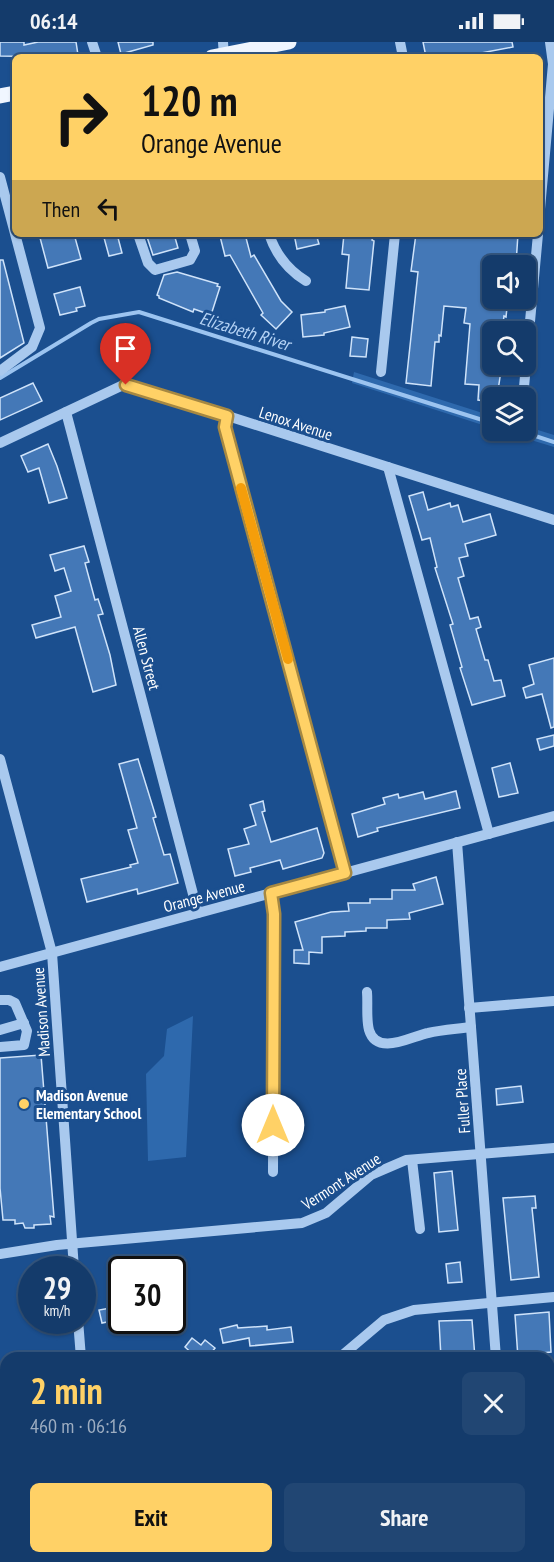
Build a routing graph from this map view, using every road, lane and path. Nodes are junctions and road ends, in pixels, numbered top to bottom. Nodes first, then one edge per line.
1 (289, 42) edge
2 (550, 42) edge
3 (220, 53) edge
4 (543, 176) edge
5 (0, 177) edge
6 (12, 222) edge
7 (16, 237) edge
8 (139, 237) edge
9 (191, 237) edge
10 (270, 237) edge
11 (394, 237) edge
12 (538, 237) edge
13 (306, 281) dead end
14 (0, 371) edge
15 (381, 372) dead end
16 (525, 387) edge
17 (66, 412) junction
18 (227, 416) junction
19 (0, 443) edge
20 (388, 467) junction
21 (554, 520) edge
22 (0, 759) edge
23 (554, 816) edge
24 (489, 834) junction
25 (457, 842) junction
26 (345, 873) junction
27 (271, 893) junction
28 (198, 913) junction
29 (52, 953) junction
30 (0, 967) edge
31 (367, 992) dead end
32 (0, 1000) edge
33 (554, 1001) edge
34 (470, 1008) junction
35 (24, 1023) junction
36 (471, 1027) junction
37 (0, 1029) edge
38 (0, 1047) edge
39 (554, 1148) edge
40 (481, 1154) junction
41 (412, 1160) junction
42 (273, 1172) dead end
43 (420, 1229) dead end
44 (72, 1243) junction
45 (0, 1254) edge
46 (73, 1256) edge
47 (554, 1297) edge
48 (492, 1302) junction
49 (79, 1334) edge
50 (81, 1352) edge
51 (346, 1352) edge
52 (496, 1352) edge

1 - 3 main road
2 - 4 street
5 - 6 street
7 - 14 street
8 - 9 street
10 - 13 street
11 - 15 street
12 - 16 street
17 - 18 street, Lenox Avenue
17 - 19 street, Lenox Avenue
17 - 28 street, Allen Street
18 - 20 street, Lenox Avenue
18 - 26 street
20 - 21 street, Lenox Avenue
20 - 24 street
22 - 29 street, Madison Avenue
23 - 24 street, Orange Avenue
24 - 25 street, Orange Avenue
25 - 26 street, Orange Avenue
25 - 34 street, Fuller Place
26 - 27 street, Orange Avenue
27 - 28 street, Orange Avenue
27 - 42 street
28 - 29 street, Orange Avenue
29 - 30 street, Orange Avenue
29 - 44 street, Madison Avenue
31 - 36 street
32 - 35 street
33 - 34 street
34 - 36 street, Fuller Place
35 - 37 street
35 - 38 street
36 - 40 street, Fuller Place
39 - 40 street, Vermont Avenue
40 - 41 street, Vermont Avenue
40 - 48 street, Fuller Place
41 - 43 street
41 - 44 street, Vermont Avenue
44 - 45 street, Vermont Avenue
44 - 46 street, Madison Avenue
47 - 48 street
48 - 51 street
48 - 52 street, Fuller Place
49 - 50 street

